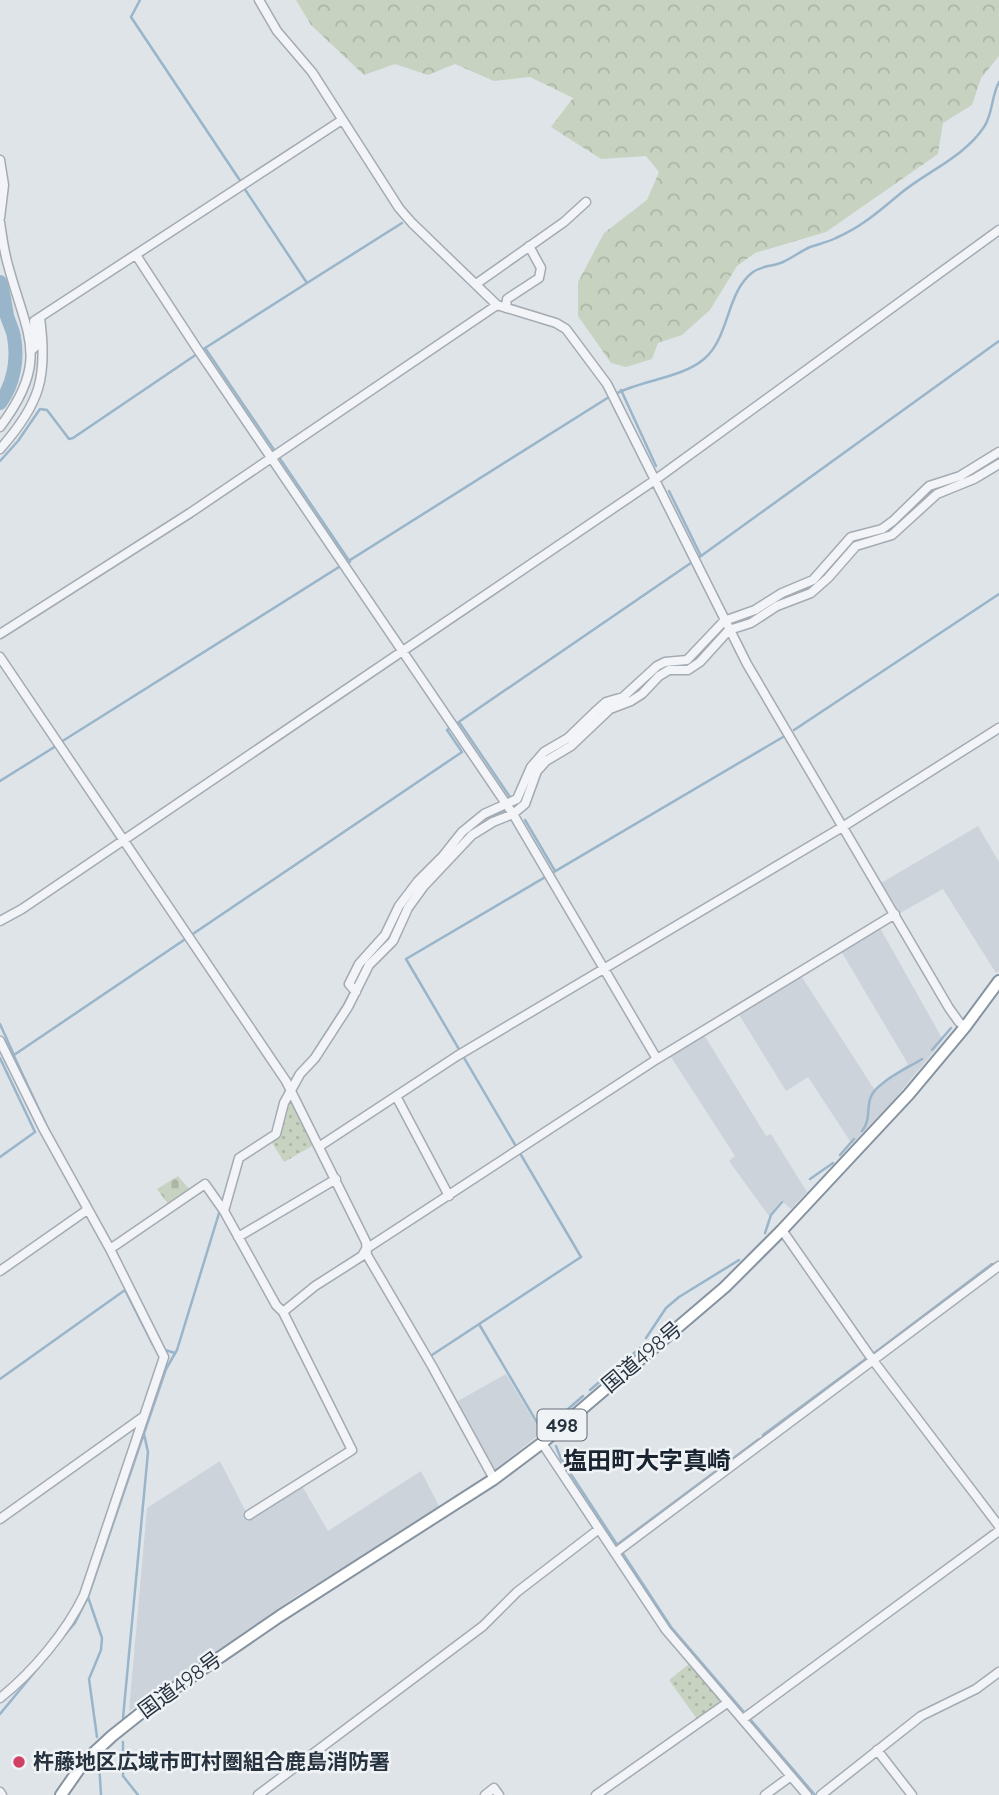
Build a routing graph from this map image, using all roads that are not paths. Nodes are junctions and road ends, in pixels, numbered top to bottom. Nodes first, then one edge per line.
1 (259, 0) edge
2 (342, 120) junction
3 (0, 160) edge
4 (586, 202) dead end
5 (0, 220) edge
6 (999, 230) edge
7 (529, 246) junction
8 (136, 255) junction
9 (476, 284) junction
10 (502, 307) junction
11 (40, 318) junction
12 (32, 351) junction
13 (0, 427) edge
14 (0, 449) edge
15 (999, 452) edge
16 (276, 456) junction
17 (999, 464) edge
18 (655, 480) junction
19 (724, 621) junction
20 (729, 630) junction
21 (0, 634) edge
22 (402, 651) junction
23 (0, 657) edge
24 (999, 728) edge
25 (508, 805) junction
26 (513, 814) junction
27 (844, 826) junction
28 (123, 839) junction
29 (895, 914) junction
30 (0, 922) edge
31 (604, 969) junction
32 (999, 981) edge
33 (356, 992) junction
34 (965, 1027) junction
35 (1, 1044) edge
36 (657, 1059) junction
37 (291, 1092) junction
38 (396, 1096) junction
39 (320, 1146) junction
40 (336, 1179) junction
41 (449, 1196) junction
42 (221, 1208) junction
43 (87, 1210) junction
44 (782, 1230) junction
45 (238, 1237) junction
46 (366, 1249) junction
47 (110, 1250) junction
48 (999, 1266) edge
49 (0, 1271) edge
50 (283, 1312) junction
51 (872, 1359) junction
52 (143, 1417) junction
53 (542, 1443) junction
54 (494, 1479) junction
55 (248, 1515) dead end
56 (0, 1519) edge
57 (599, 1529) junction
58 (999, 1529) edge
59 (615, 1553) junction
60 (999, 1672) edge
61 (0, 1698) edge
62 (727, 1703) junction
63 (743, 1719) junction
64 (877, 1750) junction
65 (791, 1776) junction
66 (61, 1795) edge
67 (258, 1795) edge
68 (485, 1795) edge
69 (499, 1795) edge
70 (596, 1795) edge
71 (765, 1795) edge
72 (807, 1795) edge
73 (821, 1795) edge
74 (912, 1795) edge

1 - 2 street
2 - 8 street
2 - 9 street
3 - 5 street
4 - 7 street
5 - 12 street
6 - 18 street
7 - 9 street
7 - 10 street
8 - 11 street
8 - 16 street
9 - 10 street
10 - 16 street
10 - 18 street
11 - 12 street
11 - 14 street
12 - 13 street
15 - 19 street
16 - 21 street
16 - 22 street
17 - 20 street
18 - 19 street
18 - 22 street
19 - 20 street
19 - 25 street
20 - 26 street
20 - 27 street
22 - 25 street
22 - 28 street
23 - 28 street
24 - 27 street
25 - 26 street
25 - 33 street
26 - 31 street
26 - 33 street
27 - 29 street
27 - 31 street
28 - 30 street
28 - 37 street
29 - 34 street
29 - 36 street
31 - 36 street
31 - 38 street
32 - 34 highway, 国道498号 / 498
33 - 37 street
34 - 44 highway, 国道498号 / 498
35 - 43 street
36 - 41 street
37 - 39 street
37 - 42 street
38 - 39 street
38 - 41 street
39 - 40 street
40 - 45 street
40 - 46 street
41 - 46 street
42 - 45 street
42 - 47 street
43 - 47 street
43 - 49 street
44 - 51 street
44 - 53 highway, 国道498号 / 498
45 - 50 street
46 - 50 street
46 - 54 street
47 - 52 street
48 - 51 street
50 - 55 street
51 - 58 street
51 - 59 street
52 - 56 street
52 - 61 street
53 - 54 highway, 国道498号 / 498
53 - 57 street
54 - 66 highway, 国道498号 / 498
57 - 59 street
57 - 67 street
58 - 63 street
59 - 62 street
60 - 64 street
62 - 63 street
62 - 70 street
63 - 65 street
64 - 73 street
64 - 74 street
65 - 71 street
65 - 72 street
68 - 69 street

